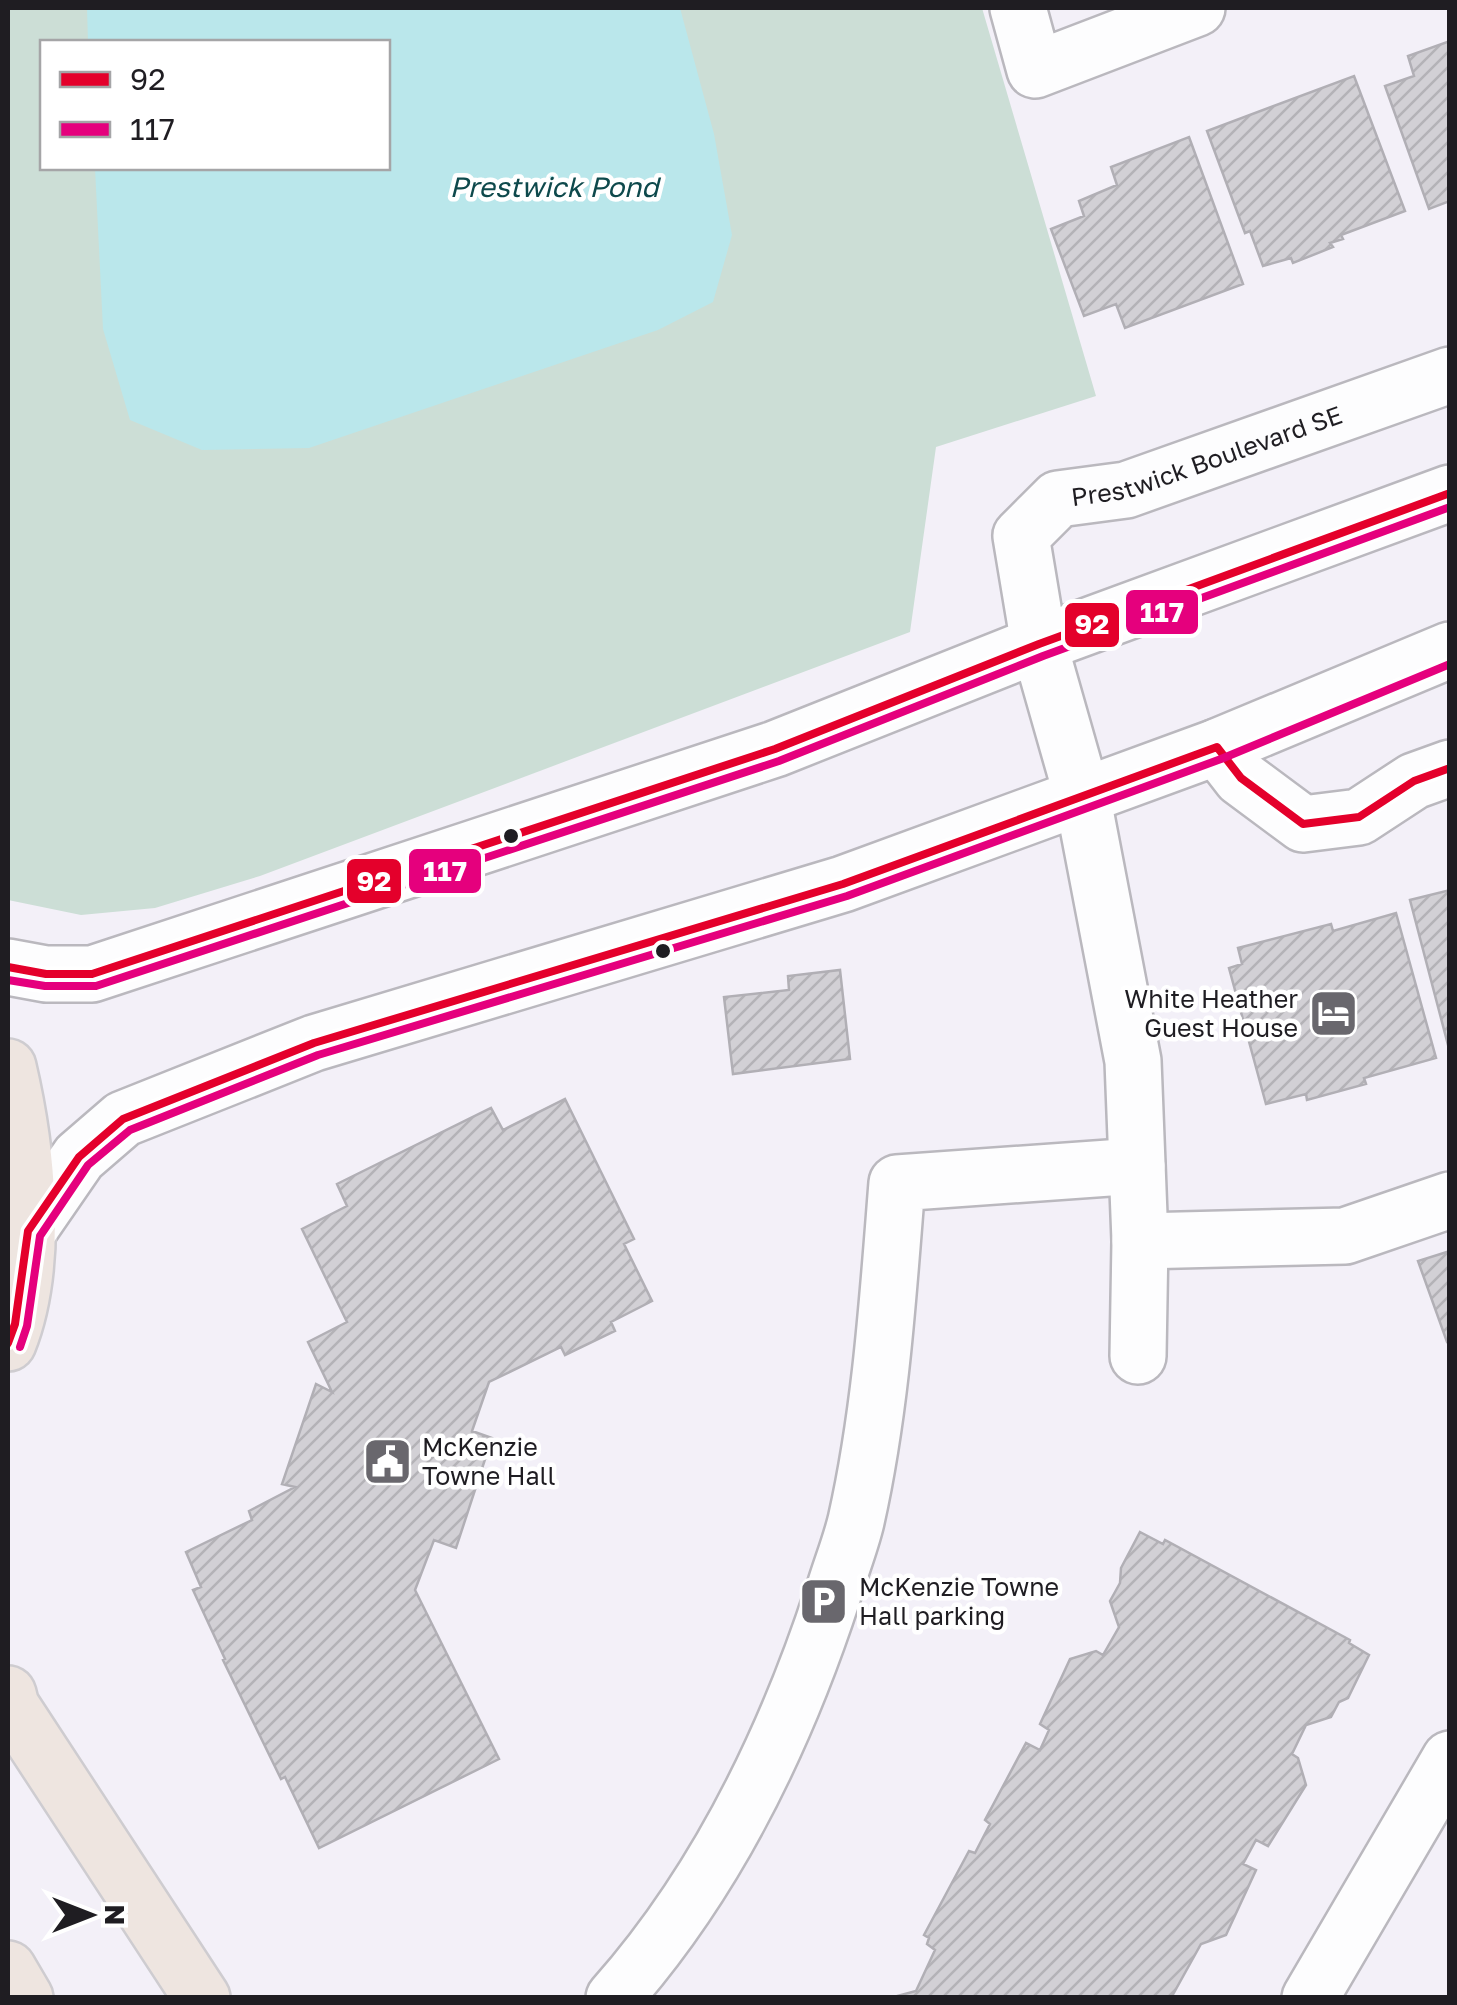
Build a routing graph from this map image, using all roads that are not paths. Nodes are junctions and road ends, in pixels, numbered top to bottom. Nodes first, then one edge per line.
1 (1018, 8) edge
2 (1198, 8) edge
3 (1450, 376) edge
4 (1450, 493) edge
5 (1038, 644) junction
6 (1450, 650) edge
7 (1217, 747) junction
8 (1450, 768) edge
9 (1082, 794) junction
10 (8, 967) edge
11 (8, 1067) edge
12 (1136, 1166) junction
13 (1450, 1200) edge
14 (28, 1231) junction
15 (1140, 1241) junction
16 (8, 1343) edge
17 (1138, 1356) dead end
18 (8, 1694) edge
19 (1450, 1759) edge
20 (8, 1969) edge
21 (25, 1998) edge
22 (202, 1998) edge
23 (614, 1998) edge
24 (1310, 1998) edge

1 - 2 street
3 - 5 street, Prestwick Boulevard SE
4 - 5 street
5 - 9 street
5 - 10 street
6 - 7 street
7 - 8 street
7 - 9 street
9 - 12 street
9 - 14 street
11 - 14 main road
12 - 15 street
12 - 23 street
13 - 15 street
14 - 16 main road
15 - 17 street
18 - 22 main road
19 - 24 street
20 - 21 main road

